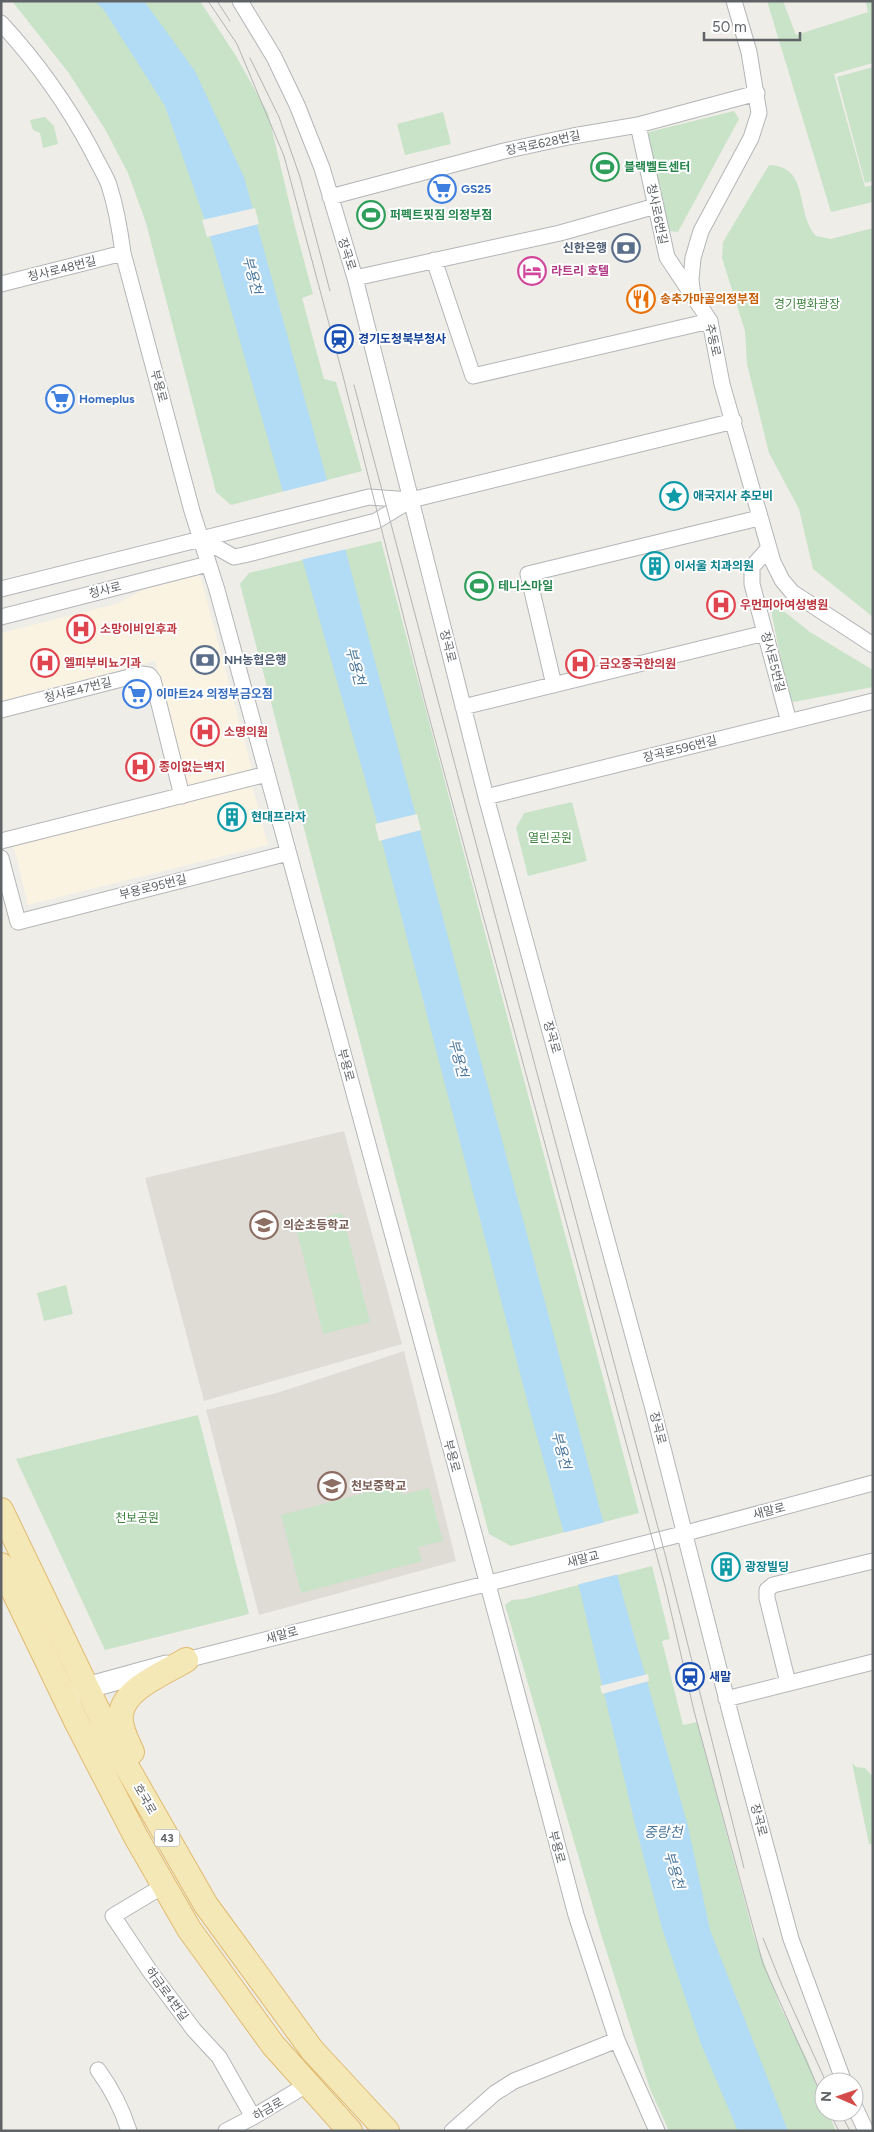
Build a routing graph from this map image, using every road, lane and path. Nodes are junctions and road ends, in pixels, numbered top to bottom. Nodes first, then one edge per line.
1 (240, 1) edge
2 (734, 1) edge
3 (1, 24) edge
4 (758, 93) junction
5 (638, 126) junction
6 (330, 197) junction
7 (656, 206) junction
8 (123, 253) junction
9 (434, 260) junction
10 (355, 278) junction
11 (1, 284) edge
12 (693, 296) junction
13 (710, 321) junction
14 (734, 421) junction
15 (411, 500) junction
16 (759, 518) junction
17 (200, 538) junction
18 (768, 549) junction
19 (208, 564) junction
20 (1, 588) edge
21 (1, 617) edge
22 (765, 633) junction
23 (873, 645) edge
24 (554, 685) junction
25 (873, 701) edge
26 (463, 708) junction
27 (1, 710) edge
28 (789, 722) junction
29 (267, 774) junction
30 (182, 796) junction
31 (486, 797) junction
32 (1, 841) edge
33 (288, 853) junction
34 (1, 858) edge
35 (873, 1483) edge
36 (1, 1510) edge
37 (686, 1534) junction
38 (666, 1539) joint
39 (873, 1561) edge
40 (1, 1565) edge
41 (494, 1581) junction
42 (186, 1660) junction
43 (873, 1662) edge
44 (788, 1683) junction
45 (86, 1688) junction
46 (64, 1698) junction
47 (726, 1699) junction
48 (167, 1837) junction
49 (163, 1886) junction
50 (617, 2040) junction
51 (98, 2070) dead end
52 (840, 2072) edge
53 (308, 2084) junction
54 (253, 2117) junction
55 (462, 2128) edge
56 (129, 2131) edge
57 (226, 2131) edge
58 (350, 2131) edge
59 (387, 2131) edge
60 (657, 2131) edge

1 - 6 street, 장곡로
2 - 4 street
3 - 8 street, 부용로
4 - 5 street, 장곡로628번길
4 - 12 street
5 - 6 street, 장곡로628번길
5 - 7 street, 청사로6번길
6 - 10 street, 장곡로
7 - 9 street
7 - 12 street, 청사로6번길
8 - 11 street, 청사로48번길
8 - 17 street, 부용로
9 - 10 street
9 - 13 street
10 - 15 street, 장곡로
12 - 13 street, 추동로
13 - 14 street, 추동로
14 - 15 street
14 - 16 street, 추동로
15 - 17 street
15 - 17 street
15 - 26 street, 장곡로
16 - 18 street, 추동로
16 - 24 street
17 - 19 street, 부용로
17 - 20 street
18 - 22 street, 청사로5번길
18 - 23 street, 추동로
19 - 21 street, 청사로
19 - 29 street, 부용로
22 - 24 street
22 - 28 street, 청사로5번길
24 - 26 street
25 - 28 street, 장곡로596번길
26 - 31 street, 장곡로
27 - 30 street, 청사로47번길
28 - 31 street, 장곡로596번길
29 - 30 street
29 - 33 street, 부용로
30 - 32 street
31 - 37 street, 장곡로
33 - 34 street, 부용로95번길
33 - 41 street, 부용로
35 - 37 street, 새말로
36 - 45 main road, 호국로 / 43
37 - 38 street, 새말로
37 - 47 street, 장곡로
38 - 41 street, 새말교
39 - 44 street
40 - 46 main road, 호국로 / 43
41 - 42 street, 새말로
41 - 50 street, 부용로
42 - 45 street, 새말로
42 - 48 main road
43 - 44 street
44 - 47 street
45 - 46 street, 새말로
45 - 48 main road, 호국로 / 43
46 - 49 main road, 호국로 / 43
47 - 52 street, 장곡로
48 - 59 main road, 호국로 / 43
49 - 53 main road, 호국로 / 43
49 - 54 street, 하금로4번길
50 - 55 street
50 - 60 street, 부용로
51 - 56 street
53 - 54 street, 하금로
53 - 58 main road, 호국로 / 43
54 - 57 street, 하금로

